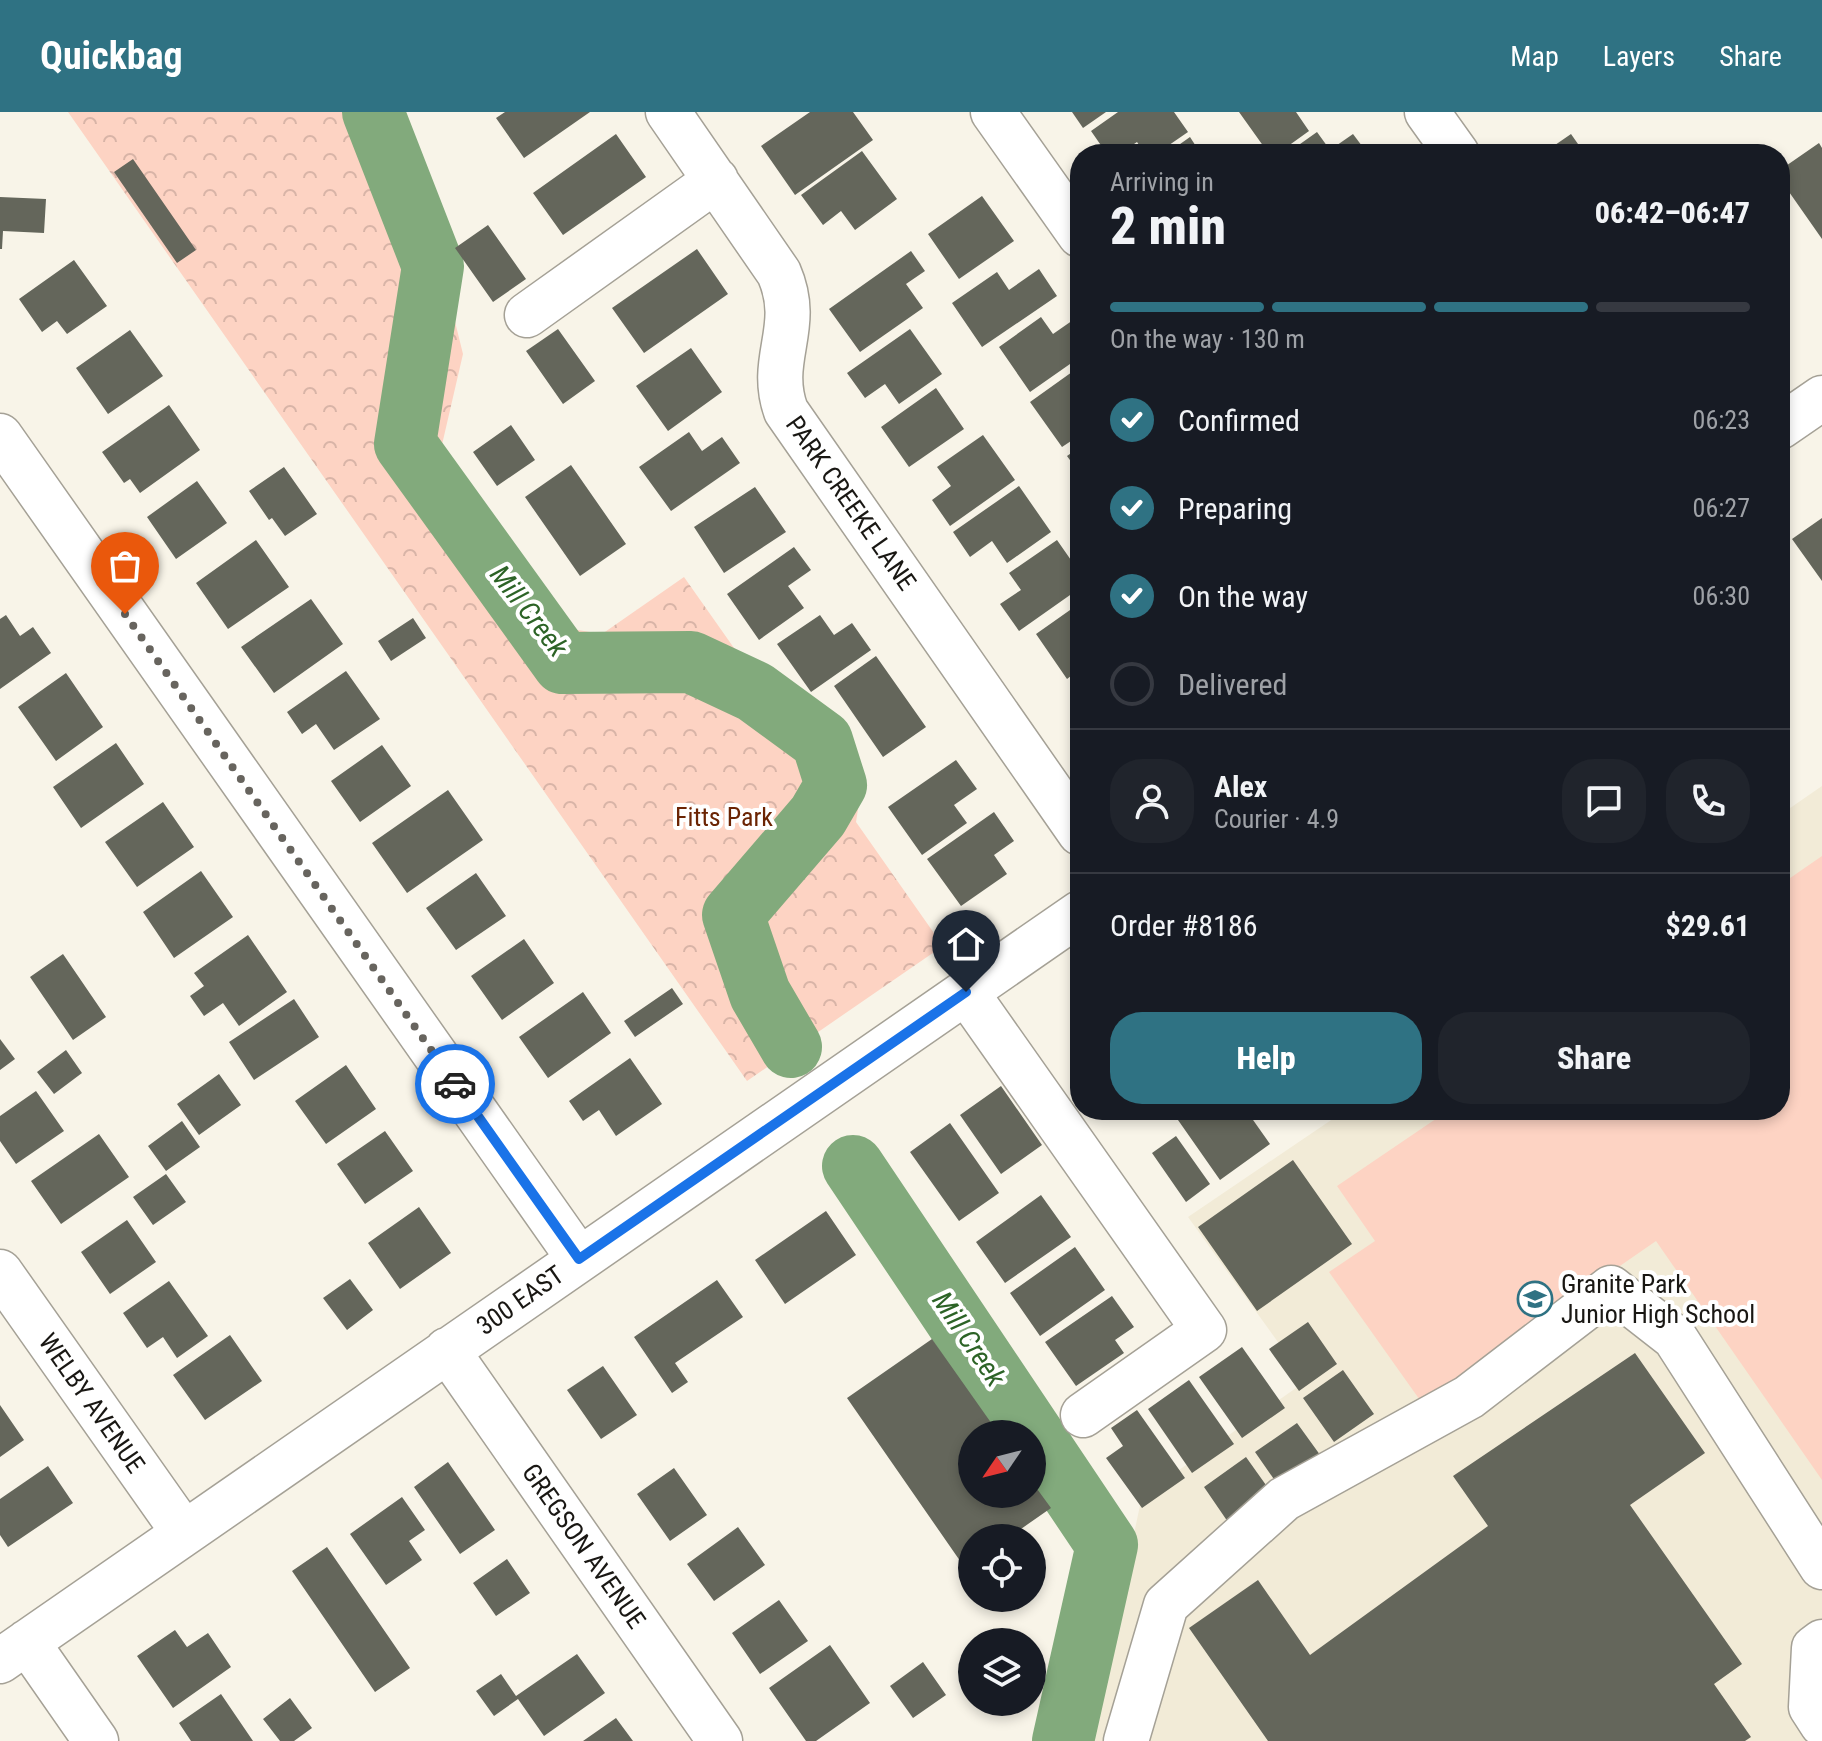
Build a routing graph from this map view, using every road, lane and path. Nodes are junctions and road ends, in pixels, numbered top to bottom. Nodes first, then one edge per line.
1 (668, 112) edge
2 (993, 112) edge
3 (1427, 112) edge
4 (1450, 144) edge
5 (716, 180) junction
6 (1070, 221) edge
7 (527, 315) dead end
8 (1822, 398) edge
9 (1790, 420) edge
10 (0, 436) edge
11 (1070, 819) edge
12 (1070, 920) edge
13 (966, 992) junction
14 (579, 1259) junction
15 (0, 1272) edge
16 (447, 1350) junction
17 (1083, 1415) dead end
18 (184, 1533) junction
19 (1822, 1567) edge
20 (1822, 1642) edge
21 (14, 1652) edge
22 (1822, 1724) edge
23 (96, 1741) edge
24 (720, 1741) edge
25 (1126, 1741) edge

1 - 5 street, PARK CREEKE LANE
2 - 6 street
3 - 4 street
5 - 7 street
5 - 11 street, PARK CREEKE LANE
8 - 9 street
10 - 14 street
12 - 13 street, 300 EAST
13 - 14 street, 300 EAST
13 - 17 street
14 - 16 street, 300 EAST
15 - 18 street, WELBY AVENUE
16 - 18 street, 300 EAST
16 - 24 street, GREGSON AVENUE
18 - 21 street, 300 EAST
19 - 25 street
20 - 22 street
21 - 23 street

